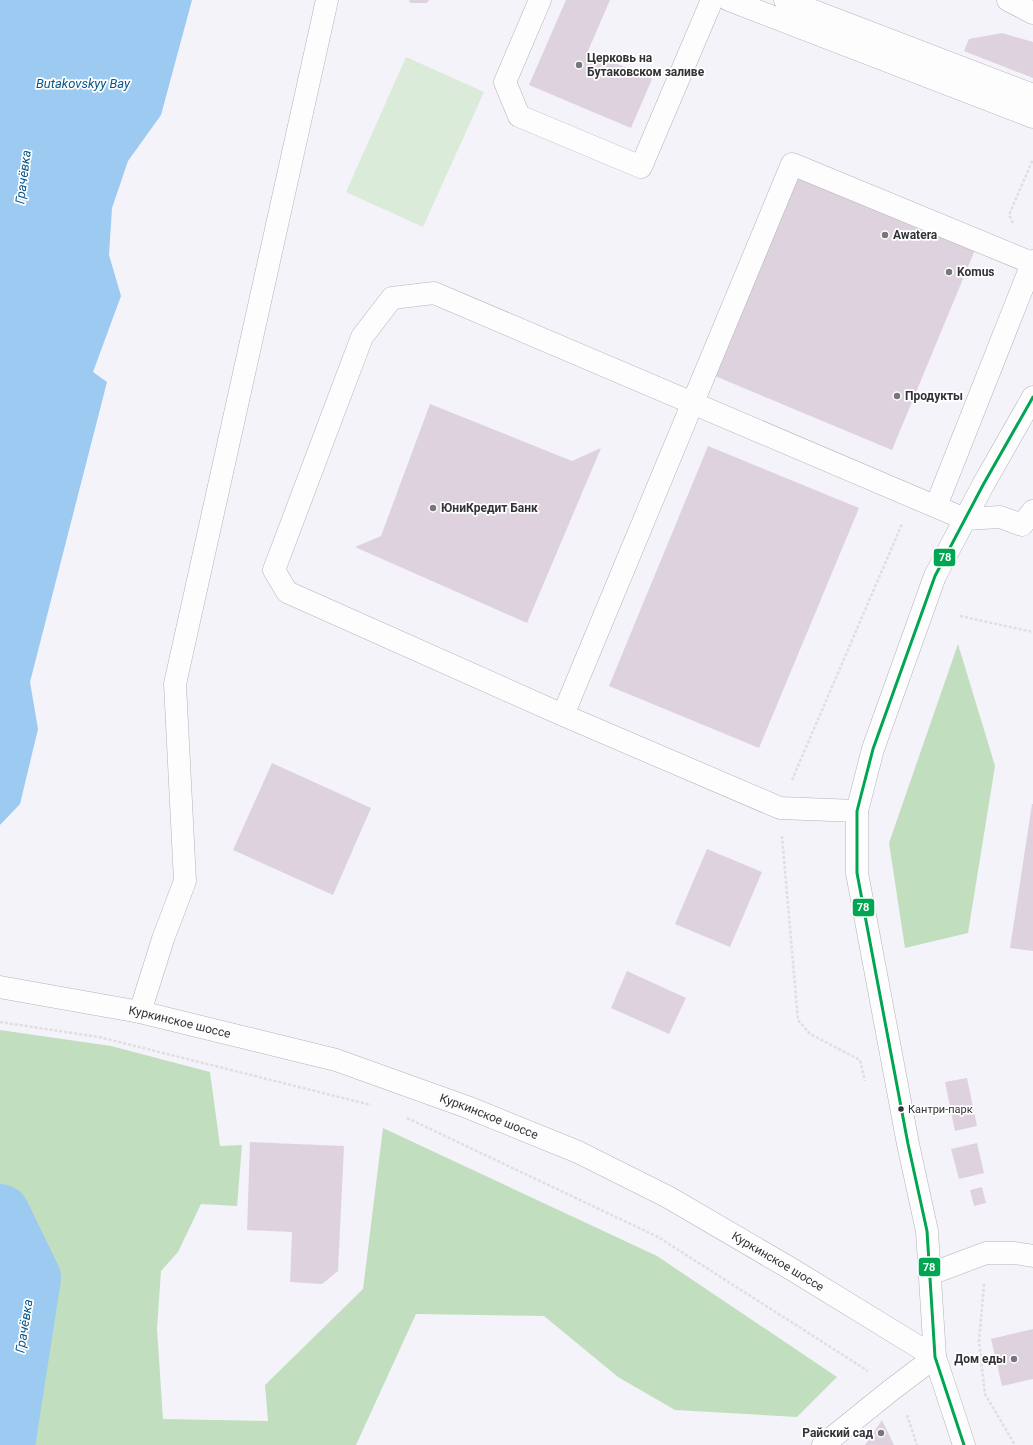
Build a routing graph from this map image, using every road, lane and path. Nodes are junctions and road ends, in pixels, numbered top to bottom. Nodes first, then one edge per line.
1 (327, 0) edge
2 (540, 0) edge
3 (712, 0) edge
4 (729, 0) edge
5 (785, 0) edge
6 (1008, 0) edge
7 (1033, 13) edge
8 (1033, 95) edge
9 (1033, 117) edge
10 (1033, 159) edge
11 (1032, 262) edge
12 (1033, 397) edge
13 (692, 402) junction
14 (936, 506) junction
15 (1033, 511) edge
16 (965, 519) junction
17 (960, 616) dead end
18 (1033, 632) edge
19 (563, 715) junction
20 (857, 811) junction
21 (0, 987) edge
22 (140, 1012) junction
23 (0, 1022) edge
24 (374, 1106) dead end
25 (404, 1116) dead end
26 (986, 1253) junction
27 (1033, 1256) edge
28 (930, 1274) junction
29 (935, 1357) junction
30 (890, 1391) junction
31 (823, 1445) edge
32 (917, 1445) edge
33 (964, 1445) edge
34 (1014, 1445) edge

1 - 22 street
2 - 3 street
4 - 9 street
5 - 8 street
6 - 7 street
10 - 11 path
11 - 13 street
11 - 14 street
12 - 16 street
13 - 14 street
13 - 19 street
13 - 19 street
14 - 16 street
15 - 16 street
16 - 20 street
17 - 18 path
19 - 20 street
20 - 28 street
21 - 22 street, Куркинское шоссе
22 - 29 street, Куркинское шоссе
23 - 24 path
25 - 30 path
26 - 27 street
26 - 28 street
26 - 34 path
28 - 29 street
29 - 30 street
29 - 33 street
30 - 31 street
30 - 32 path

